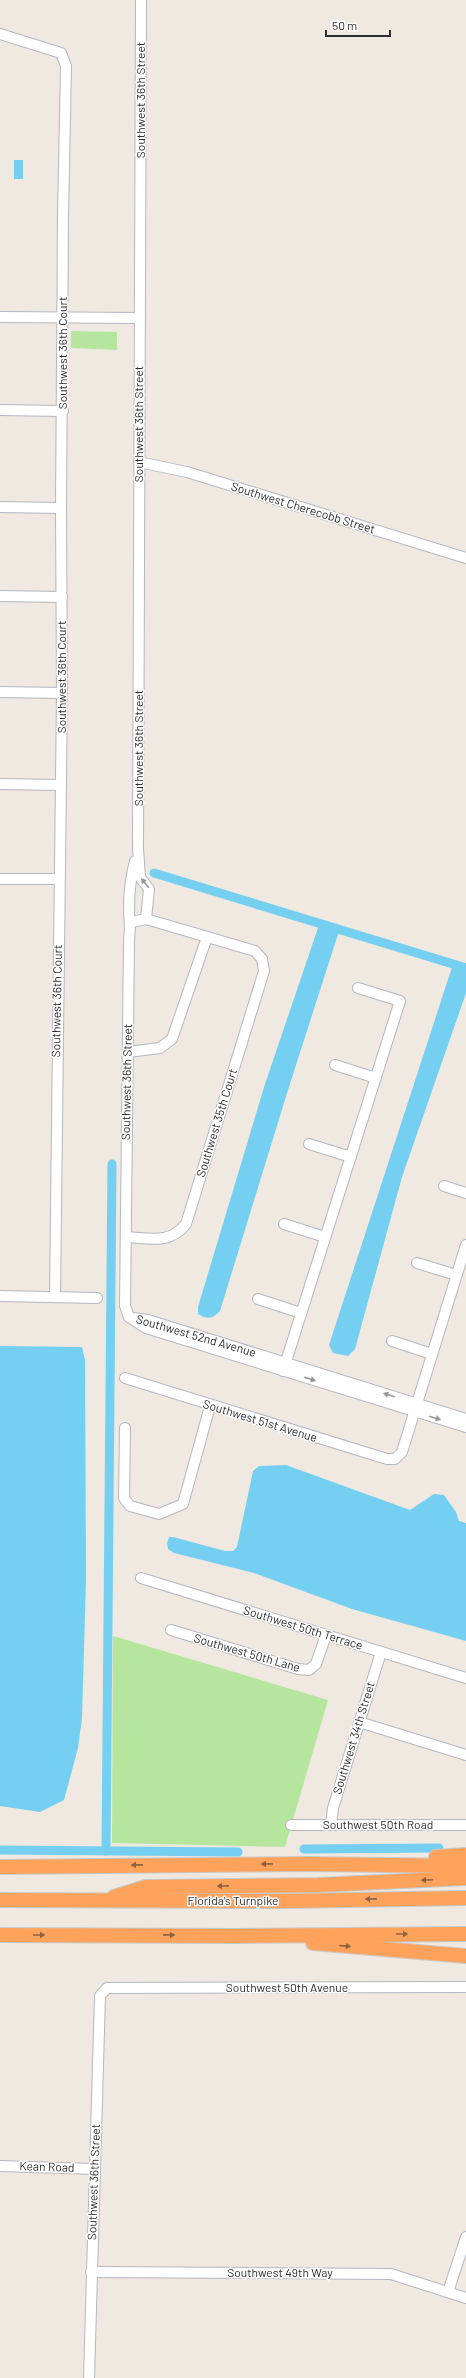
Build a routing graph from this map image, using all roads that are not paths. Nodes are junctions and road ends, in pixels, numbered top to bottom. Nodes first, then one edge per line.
1 (142, 0) edge
2 (0, 34) edge
3 (0, 317) edge
4 (63, 318) junction
5 (140, 318) junction
6 (0, 410) edge
7 (63, 411) junction
8 (139, 462) junction
9 (0, 506) edge
10 (61, 508) junction
11 (466, 558) edge
12 (0, 596) edge
13 (62, 597) junction
14 (0, 692) edge
15 (62, 693) junction
16 (0, 784) edge
17 (61, 785) junction
18 (138, 848) junction
19 (0, 879) edge
20 (59, 880) junction
21 (131, 893) junction
22 (148, 906) junction
23 (146, 919) junction
24 (132, 922) junction
25 (207, 937) junction
26 (358, 988) dead end
27 (128, 1052) junction
28 (335, 1065) dead end
29 (376, 1078) junction
30 (309, 1144) dead end
31 (351, 1157) junction
32 (444, 1186) dead end
33 (466, 1193) edge
34 (284, 1224) dead end
35 (126, 1237) junction
36 (325, 1237) junction
37 (466, 1245) edge
38 (417, 1263) dead end
39 (456, 1276) junction
40 (0, 1296) edge
41 (55, 1297) junction
42 (97, 1298) dead end
43 (258, 1299) dead end
44 (301, 1313) junction
45 (129, 1317) joint
46 (392, 1341) dead end
47 (432, 1354) junction
48 (284, 1367) junction
49 (125, 1378) dead end
50 (210, 1406) junction
51 (415, 1407) junction
52 (466, 1419) edge
53 (466, 1427) edge
54 (125, 1428) dead end
55 (141, 1578) dead end
56 (172, 1630) dead end
57 (326, 1635) junction
58 (381, 1652) junction
59 (466, 1678) edge
60 (359, 1722) junction
61 (466, 1755) edge
62 (291, 1824) dead end
63 (331, 1825) junction
64 (466, 1825) edge
65 (466, 1856) edge
66 (306, 1864) junction
67 (466, 1866) edge
68 (0, 1867) edge
69 (466, 1878) edge
70 (466, 1898) edge
71 (0, 1900) edge
72 (100, 1901) junction
73 (466, 1934) edge
74 (0, 1935) edge
75 (237, 1936) junction
76 (466, 1956) edge
77 (466, 1987) edge
78 (107, 1988) joint
79 (0, 2166) edge
80 (95, 2169) junction
81 (466, 2237) edge
82 (91, 2272) junction
83 (448, 2292) junction
84 (466, 2298) edge
85 (89, 2378) edge

1 - 5 street, Southwest 36th Street
2 - 4 street, Southwest 36th Court
3 - 4 street
4 - 5 street
4 - 7 street, Southwest 36th Court
5 - 8 street, Southwest 36th Street
6 - 7 street
7 - 10 street, Southwest 36th Court
8 - 11 street, Southwest Cherecobb Street
8 - 18 street, Southwest 36th Street
9 - 10 street
10 - 13 street, Southwest 36th Court
12 - 13 street
13 - 15 street, Southwest 36th Court
14 - 15 street
15 - 17 street, Southwest 36th Court
16 - 17 street
17 - 20 street, Southwest 36th Court
18 - 21 street, Southwest 36th Street
22 -> 18 street, Southwest 36th Street
19 - 20 street
20 - 41 street, Southwest 36th Court
21 - 22 street
21 - 24 street, Southwest 36th Street
22 - 23 street, Southwest 36th Street
23 - 24 street
23 - 25 street
24 - 27 street, Southwest 36th Street
25 - 27 street
25 - 35 street, Southwest 35th Court
26 - 29 street
27 - 35 street, Southwest 36th Street
28 - 29 street
29 - 31 street
30 - 31 street
31 - 36 street
32 - 33 street
34 - 36 street
35 - 45 street, Southwest 36th Street
36 - 44 street
37 - 39 street
38 - 39 street
39 - 47 street
40 - 41 street
41 - 42 street
43 - 44 street
44 - 48 street
45 - 48 street, Southwest 52nd Avenue
46 - 47 street
47 - 51 street
48 - 51 street, Southwest 52nd Avenue
49 - 50 street, Southwest 51st Avenue
50 - 51 street, Southwest 51st Avenue
50 - 54 street
51 - 52 street, Southwest 52nd Avenue
51 -> 53 street, Southwest 52nd Avenue
55 - 57 street, Southwest 50th Terrace
56 - 57 street, Southwest 50th Lane
57 - 58 street, Southwest 50th Terrace
58 - 59 street, Southwest 50th Terrace
58 - 60 street, Southwest 34th Street
60 - 61 street
60 - 63 street, Southwest 34th Street
62 - 63 street, Southwest 50th Road
63 - 64 street, Southwest 50th Road
65 - 66 highway
66 - 67 highway
66 -> 68 highway
69 -> 72 highway
70 -> 72 highway, Florida's Turnpike
71 - 72 highway, Florida's Turnpike
75 -> 73 highway
74 -> 75 highway
75 -> 76 highway
77 - 78 street, Southwest 50th Avenue
78 - 80 street, Southwest 36th Street
79 - 80 street, Kean Road
80 - 82 street, Southwest 36th Street
81 - 83 street
82 - 83 street, Southwest 49th Way
82 - 85 street, Southwest 36th Street
83 - 84 street, Southwest 49th Way

